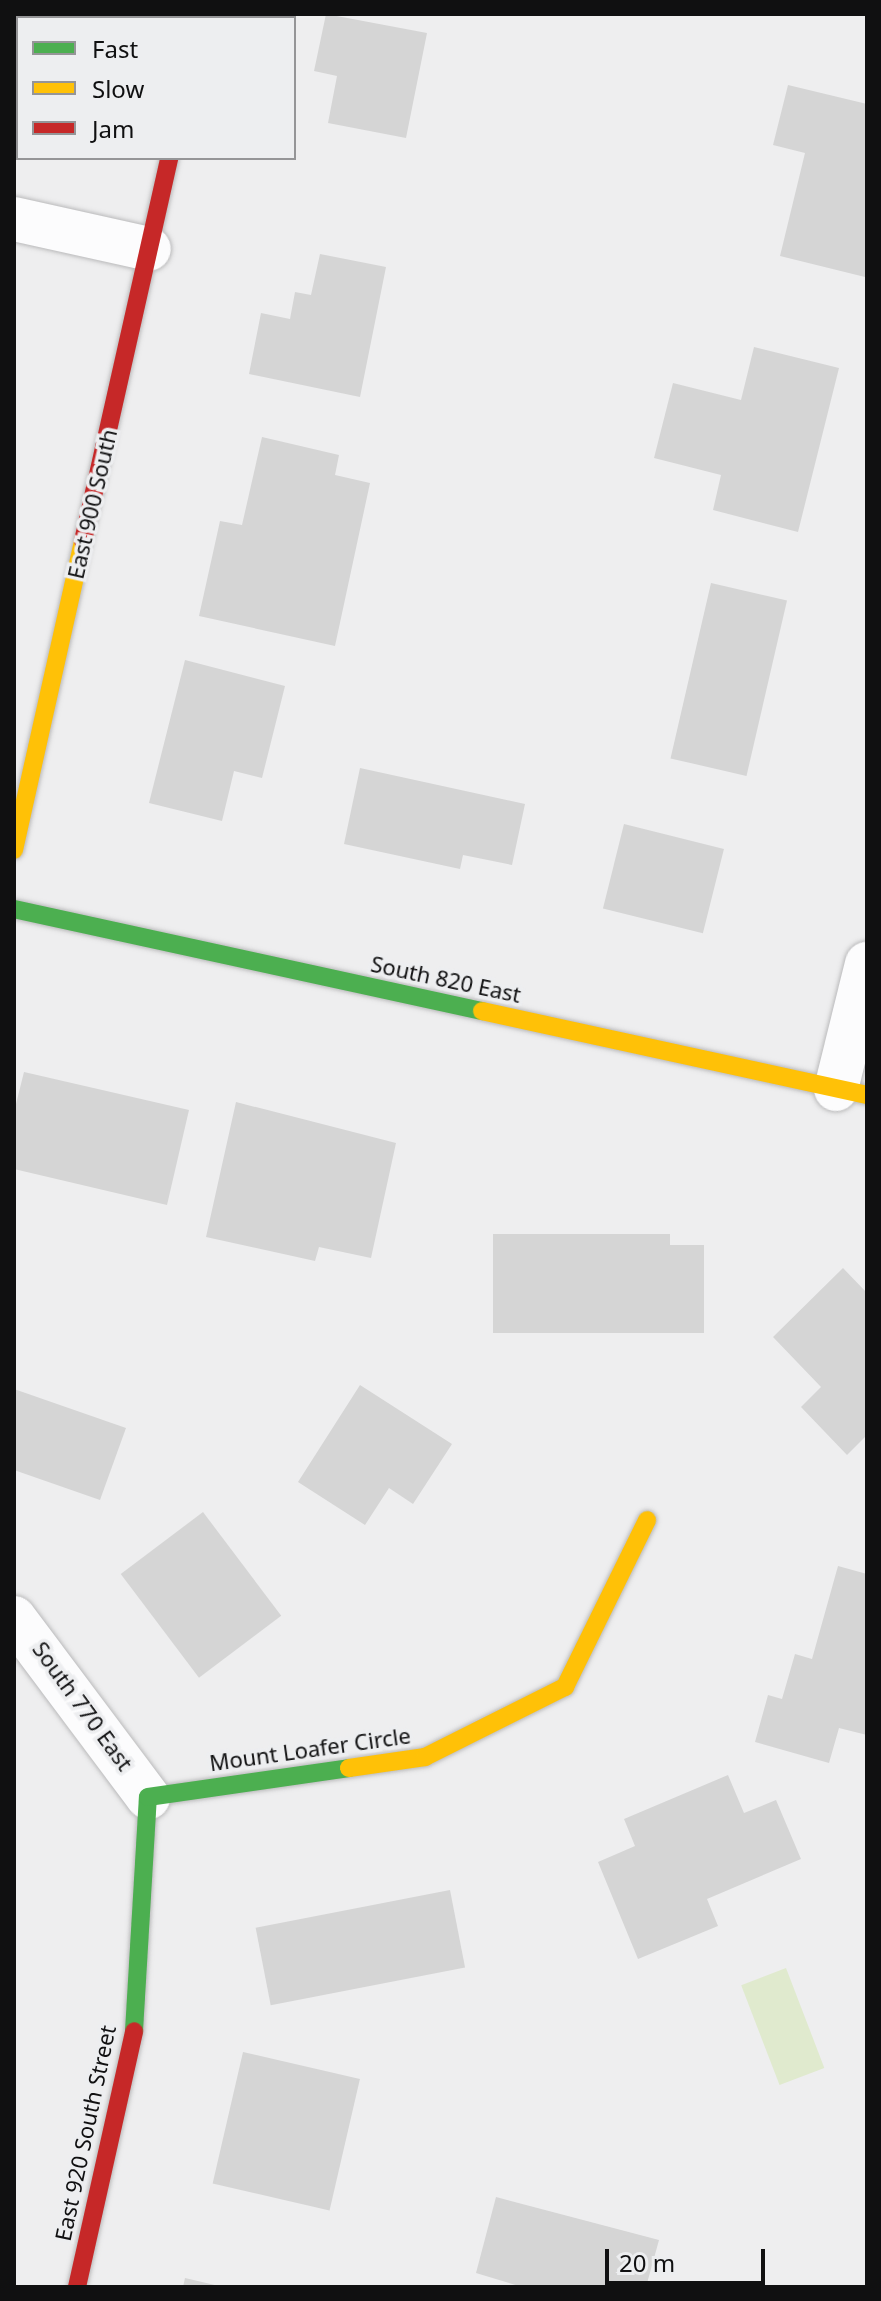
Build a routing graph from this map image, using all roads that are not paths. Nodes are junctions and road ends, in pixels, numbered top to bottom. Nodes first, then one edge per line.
1 (169, 160) edge
2 (14, 219) edge
3 (149, 249) junction
4 (14, 850) edge
5 (14, 909) edge
6 (867, 964) edge
7 (851, 1092) edge
8 (647, 1520) dead end
9 (14, 1618) edge
10 (148, 1797) junction
11 (77, 2287) edge

1 - 3 street, East 900 South
2 - 3 street
3 - 4 street, East 900 South
5 - 7 street, South 820 East
6 - 7 street
8 - 10 street, Mount Loafer Circle
9 - 10 street, South 770 East
10 - 11 street, East 920 South Street

